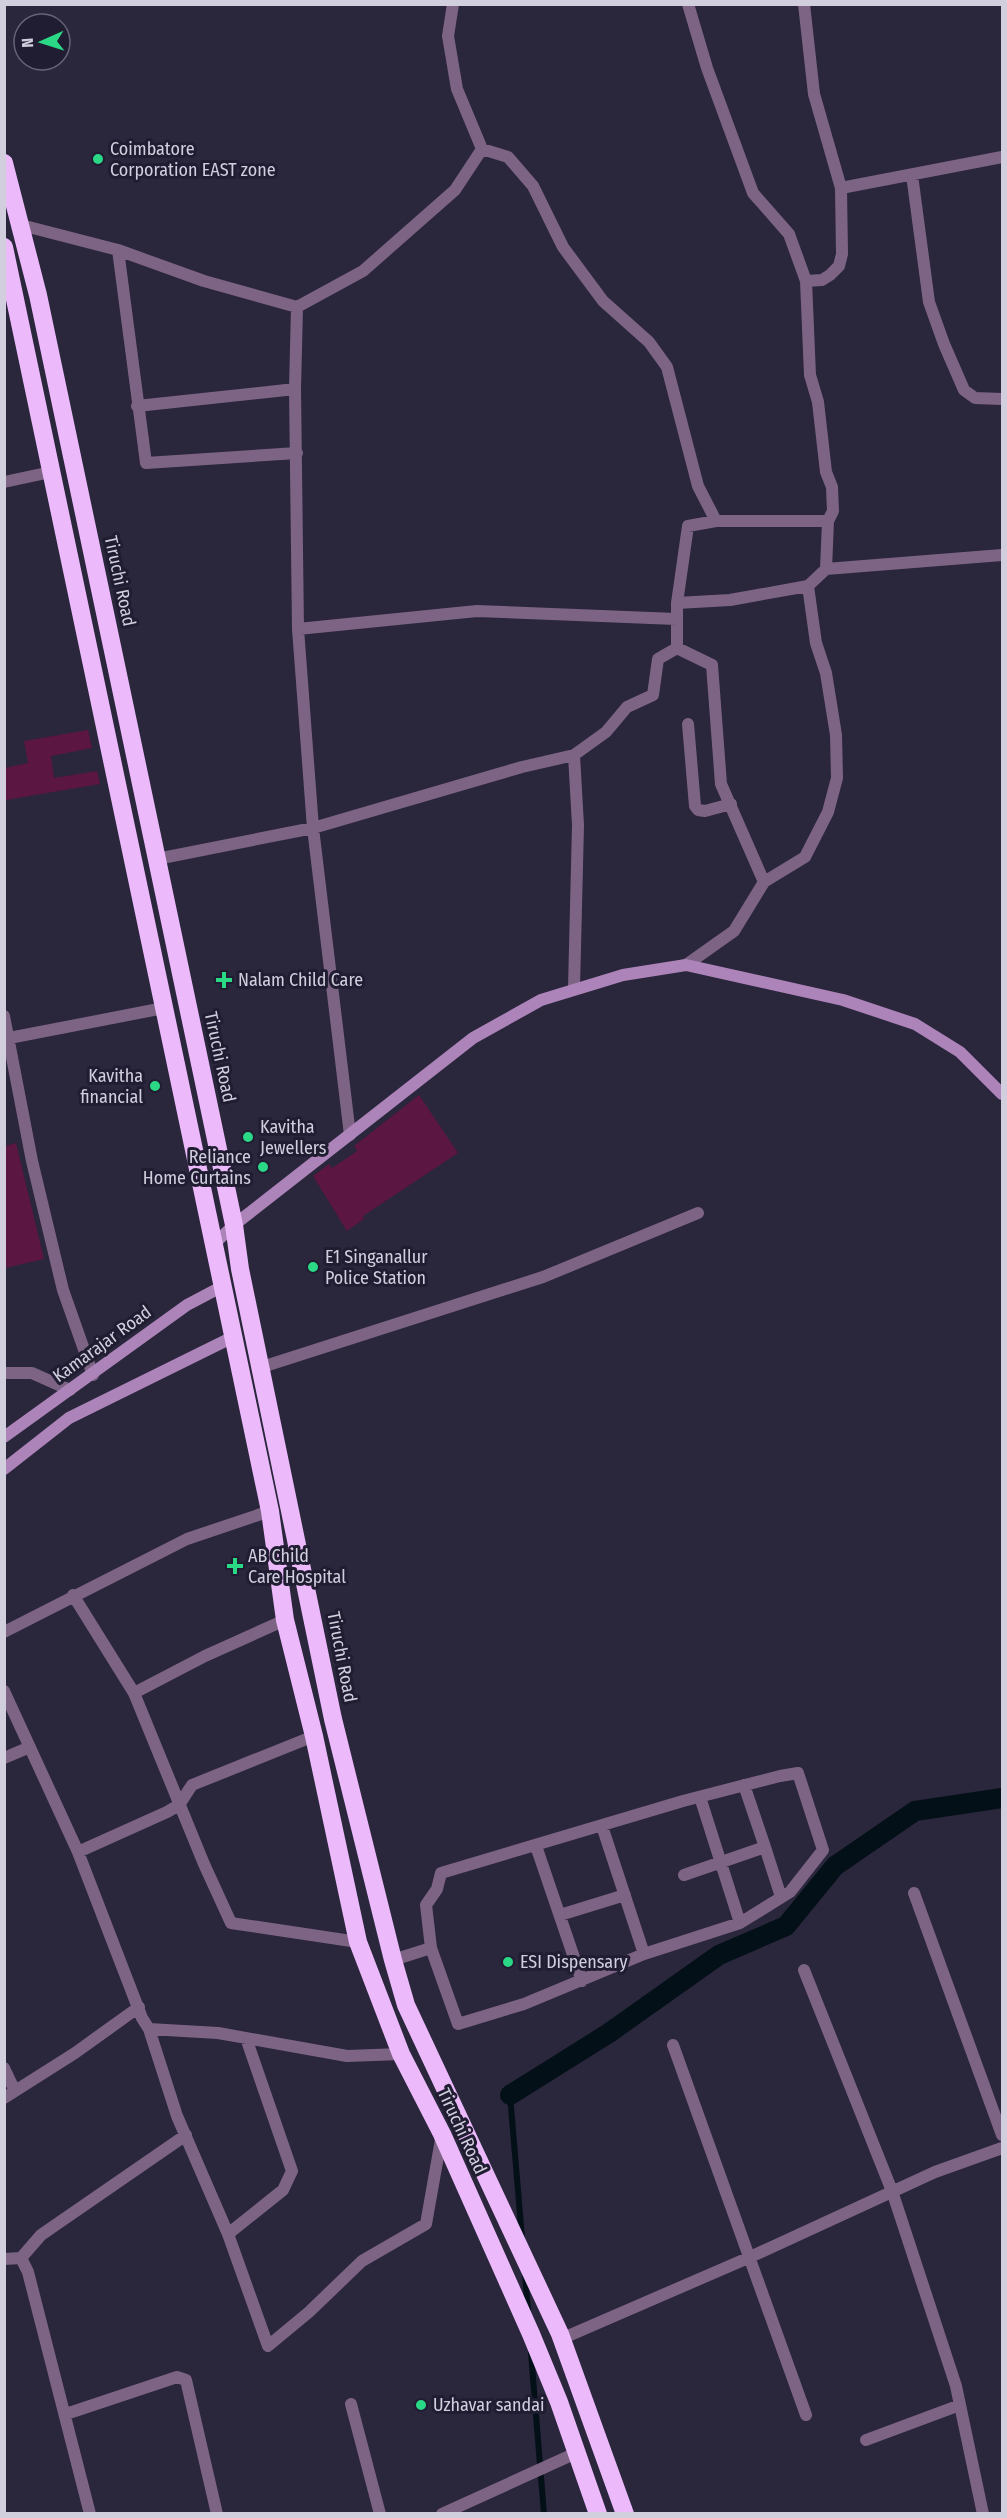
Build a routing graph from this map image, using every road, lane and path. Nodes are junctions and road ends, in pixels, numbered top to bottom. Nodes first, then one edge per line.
1 (688, 4) edge
2 (804, 4) edge
3 (455, 5) edge
4 (482, 149) junction
5 (1002, 157) edge
6 (4, 163) edge
7 (912, 175) junction
8 (841, 188) junction
9 (21, 225) junction
10 (118, 250) junction
11 (6, 259) edge
12 (806, 282) junction
13 (297, 307) junction
14 (295, 389) junction
15 (1002, 399) edge
16 (137, 406) junction
17 (297, 453) junction
18 (51, 472) junction
19 (4, 482) edge
20 (716, 521) junction
21 (828, 521) junction
22 (1002, 555) edge
23 (826, 569) junction
24 (808, 586) junction
25 (677, 603) junction
26 (676, 619) junction
27 (298, 629) junction
28 (677, 648) junction
29 (123, 698) junction
30 (100, 704) junction
31 (688, 724) dead end
32 (574, 755) junction
33 (730, 804) junction
34 (313, 828) junction
35 (157, 859) junction
36 (764, 882) junction
37 (686, 965) junction
38 (574, 988) junction
39 (164, 1008) junction
40 (4, 1017) edge
41 (6, 1038) edge
42 (1002, 1078) edge
43 (989, 1081) junction
44 (1002, 1094) edge
45 (350, 1135) junction
46 (698, 1213) dead end
47 (234, 1225) junction
48 (214, 1244) junction
49 (223, 1286) junction
50 (233, 1337) junction
51 (262, 1367) junction
52 (4, 1373) edge
53 (93, 1375) junction
54 (70, 1390) junction
55 (4, 1437) edge
56 (4, 1469) edge
57 (270, 1511) junction
58 (73, 1595) junction
59 (285, 1620) junction
60 (4, 1632) edge
61 (4, 1691) edge
62 (134, 1693) junction
63 (314, 1736) junction
64 (30, 1747) junction
65 (4, 1758) edge
66 (744, 1785) junction
67 (700, 1797) junction
68 (179, 1804) junction
69 (602, 1826) junction
70 (536, 1846) junction
71 (765, 1847) junction
72 (78, 1852) junction
73 (721, 1862) junction
74 (684, 1875) dead end
75 (914, 1893) dead end
76 (625, 1895) junction
77 (781, 1897) junction
78 (560, 1915) junction
79 (740, 1923) junction
80 (358, 1942) junction
81 (431, 1948) junction
82 (644, 1954) junction
83 (393, 1960) junction
84 (804, 1970) dead end
85 (582, 1981) junction
86 (139, 2007) junction
87 (148, 2029) junction
88 (246, 2038) junction
89 (673, 2045) dead end
90 (401, 2054) junction
91 (4, 2068) edge
92 (10, 2094) edge
93 (442, 2134) junction
94 (186, 2135) junction
95 (1002, 2136) edge
96 (1002, 2148) edge
97 (892, 2191) junction
98 (228, 2234) junction
99 (21, 2258) junction
100 (748, 2258) junction
101 (4, 2259) edge
102 (560, 2336) junction
103 (351, 2404) dead end
104 (960, 2406) junction
105 (66, 2414) junction
106 (806, 2415) dead end
107 (866, 2440) dead end
108 (568, 2457) junction
109 (90, 2514) edge
110 (217, 2514) edge
111 (380, 2514) edge
112 (442, 2514) edge
113 (598, 2514) edge
114 (625, 2514) edge
115 (983, 2514) edge

1 - 12 street
2 - 8 street
3 - 4 street
4 - 13 street
4 - 20 street
5 - 7 street
6 - 9 highway, Tiruchi Road
7 - 8 street
7 - 15 street
8 - 12 street
9 - 10 street
9 - 29 highway, Tiruchi Road
10 - 13 street
10 - 16 street
11 - 18 highway
12 - 21 street
13 - 14 street
14 - 16 street
14 - 17 street
16 - 17 street
17 - 27 street
18 - 19 street
18 - 30 highway
20 - 21 street
20 - 25 street
21 - 23 street
22 - 23 street
23 - 24 street
24 - 25 street
24 - 36 street
25 - 26 street
26 - 27 street
26 - 28 street
27 - 34 street
28 - 32 street
28 - 33 street
29 - 30 highway
29 - 35 highway, Tiruchi Road
30 - 39 highway
31 - 33 street
32 - 34 street
32 - 38 street
33 - 36 street
34 - 35 street
34 - 45 street
35 - 47 highway, Tiruchi Road
36 - 37 street
37 - 38 main road
37 - 43 main road
38 - 45 main road
39 - 41 street
39 - 48 highway
40 - 41 street
41 - 53 street
42 - 43 main road
43 - 44 main road
45 - 47 main road
46 - 51 street
47 - 48 main road
47 - 51 highway, Tiruchi Road
48 - 49 highway, Tiruchi Road
49 - 50 highway, Tiruchi Road
49 - 53 main road, Kamarajar Road
50 - 56 main road
50 - 57 highway, Tiruchi Road
51 - 83 highway, Tiruchi Road
52 - 54 street
53 - 54 main road, Kamarajar Road
54 - 55 main road, Kamarajar Road
57 - 58 street
57 - 59 highway, Tiruchi Road
58 - 60 street
58 - 62 street
59 - 62 street
59 - 63 highway, Tiruchi Road
61 - 64 street
62 - 68 street
63 - 68 street
63 - 80 highway, Tiruchi Road
64 - 65 street
64 - 72 street
66 - 67 street
66 - 71 street
66 - 77 street
67 - 69 street
67 - 73 street
68 - 72 street
68 - 80 street
69 - 70 street
69 - 76 street
70 - 78 street
70 - 81 street
71 - 73 street
71 - 77 street
72 - 86 street
73 - 74 street
73 - 79 street
75 - 95 street
76 - 78 street
76 - 82 street
77 - 79 street
78 - 85 street
79 - 82 street
80 - 90 highway, Tiruchi Road
81 - 83 street
81 - 85 street
82 - 85 street
83 - 102 highway, Tiruchi Road
84 - 97 street
86 - 87 street
86 - 92 street
87 - 88 street
87 - 94 street
88 - 90 street
88 - 98 street
89 - 100 street
90 - 93 highway, Tiruchi Road
91 - 92 street
93 - 98 street
93 - 108 highway, Tiruchi Road
94 - 98 street
94 - 99 street
96 - 97 street
97 - 100 street
97 - 104 street
99 - 101 street
99 - 105 street
100 - 102 street
100 - 106 street
102 - 114 highway, Tiruchi Road
103 - 111 street
104 - 107 street
104 - 115 street
105 - 109 street
105 - 110 street
108 - 112 street
108 - 113 highway, Tiruchi Road

